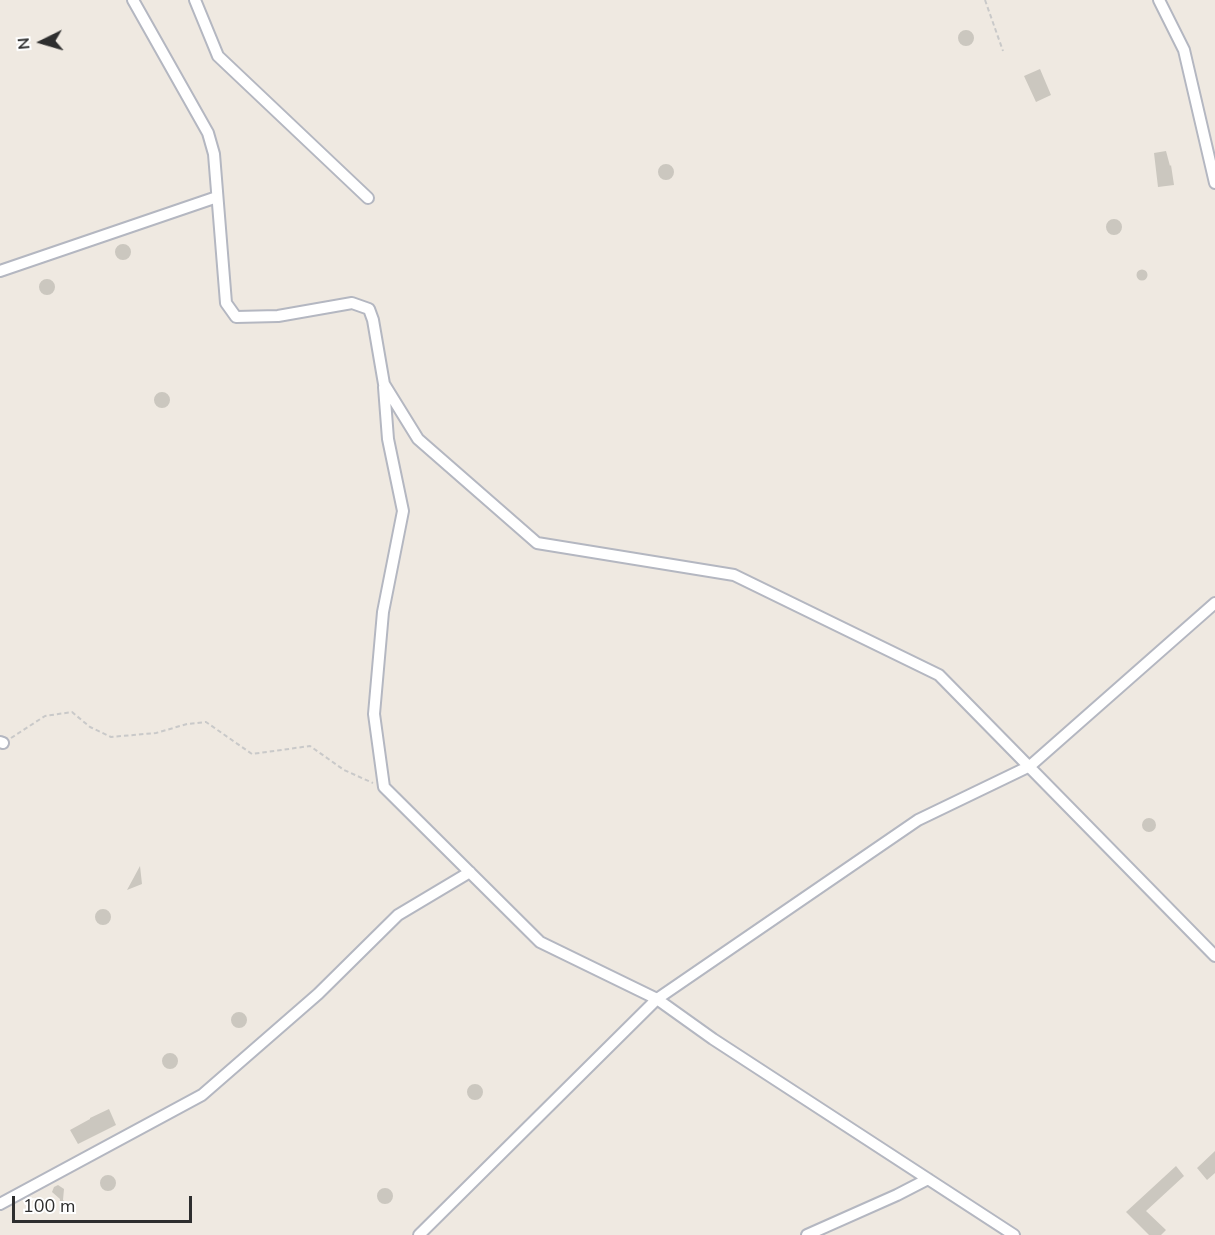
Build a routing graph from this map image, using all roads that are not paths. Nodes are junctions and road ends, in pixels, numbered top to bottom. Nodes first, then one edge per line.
1 (134, 0) edge
2 (195, 0) edge
3 (1159, 0) edge
4 (1215, 183) edge
5 (218, 197) junction
6 (368, 198) dead end
7 (0, 271) edge
8 (384, 384) junction
9 (1215, 603) edge
10 (1030, 766) junction
11 (470, 872) junction
12 (1215, 956) edge
13 (657, 999) junction
14 (928, 1179) junction
15 (0, 1204) edge
16 (419, 1235) edge
17 (807, 1235) edge
18 (1014, 1235) edge

1 - 5 street
2 - 6 street
3 - 4 street
5 - 7 street
5 - 8 street
8 - 10 street
8 - 11 street
9 - 10 street
10 - 12 street
10 - 13 street
11 - 13 street
11 - 15 street
13 - 14 street
13 - 16 street
14 - 17 street
14 - 18 street

